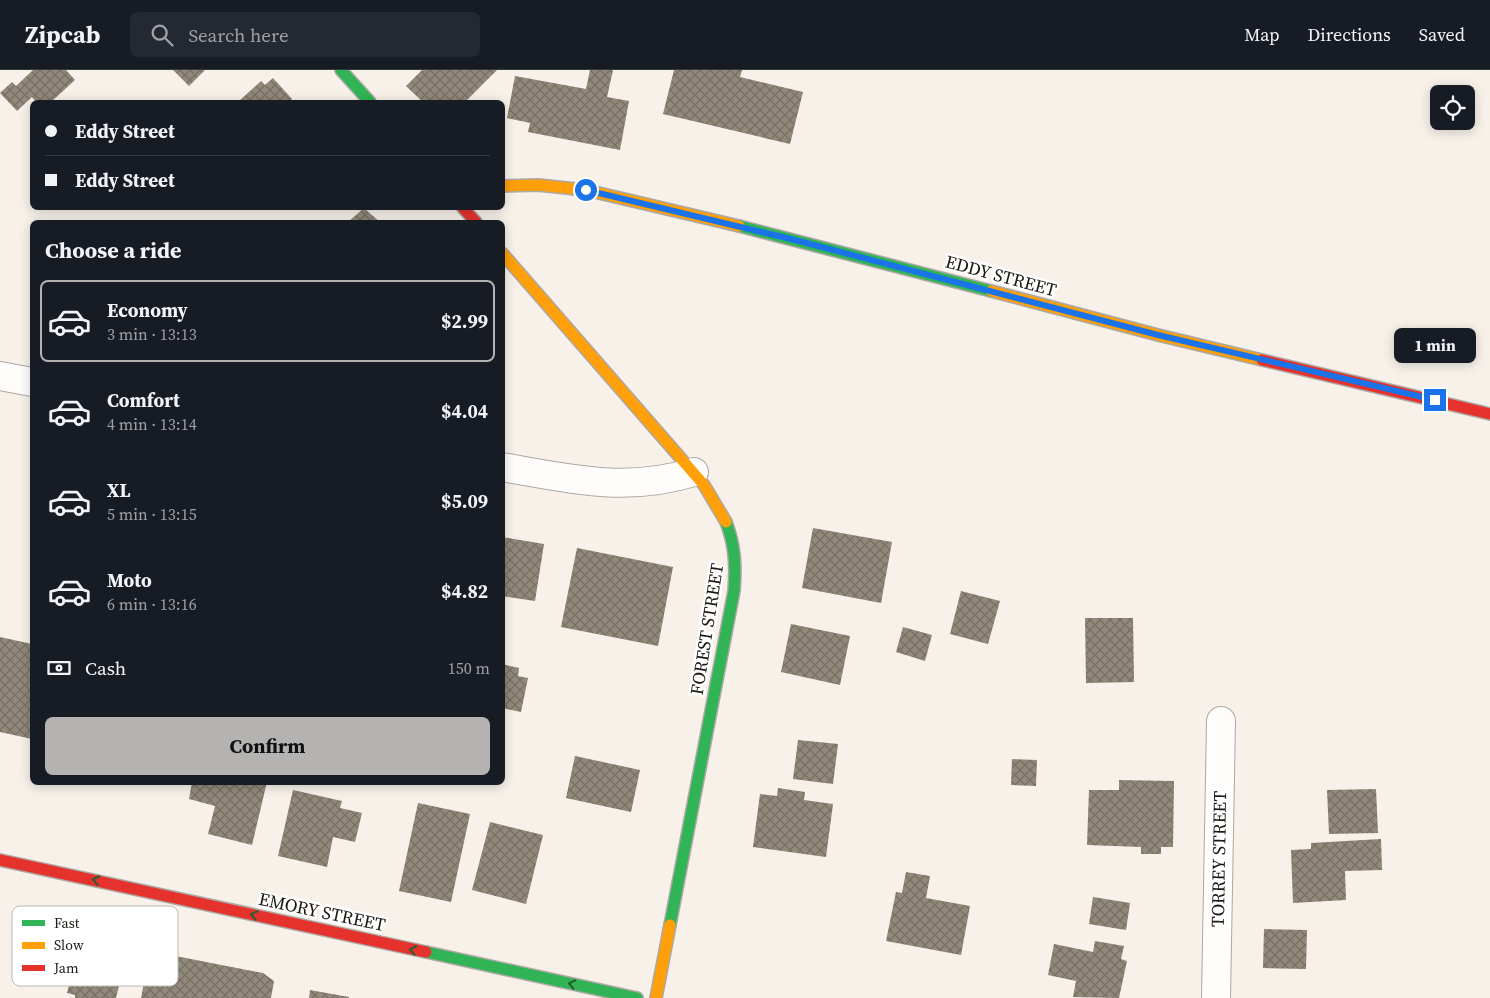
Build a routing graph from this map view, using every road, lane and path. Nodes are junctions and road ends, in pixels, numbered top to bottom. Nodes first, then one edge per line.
1 (341, 70) edge
2 (368, 100) edge
3 (505, 186) edge
4 (465, 210) edge
5 (474, 220) edge
6 (505, 256) edge
7 (0, 376) edge
8 (30, 382) edge
9 (1490, 414) edge
10 (505, 468) edge
11 (694, 472) junction
12 (1221, 721) dead end
13 (0, 860) edge
14 (637, 998) edge
15 (656, 998) edge
16 (1216, 998) edge

1 - 2 main road
3 - 9 main road, EDDY STREET
4 - 5 main road
6 - 11 main road, FOREST STREET
7 - 8 street
10 - 11 street
11 - 15 main road, FOREST STREET
12 - 16 street, TORREY STREET
14 -> 13 main road, EMORY STREET

